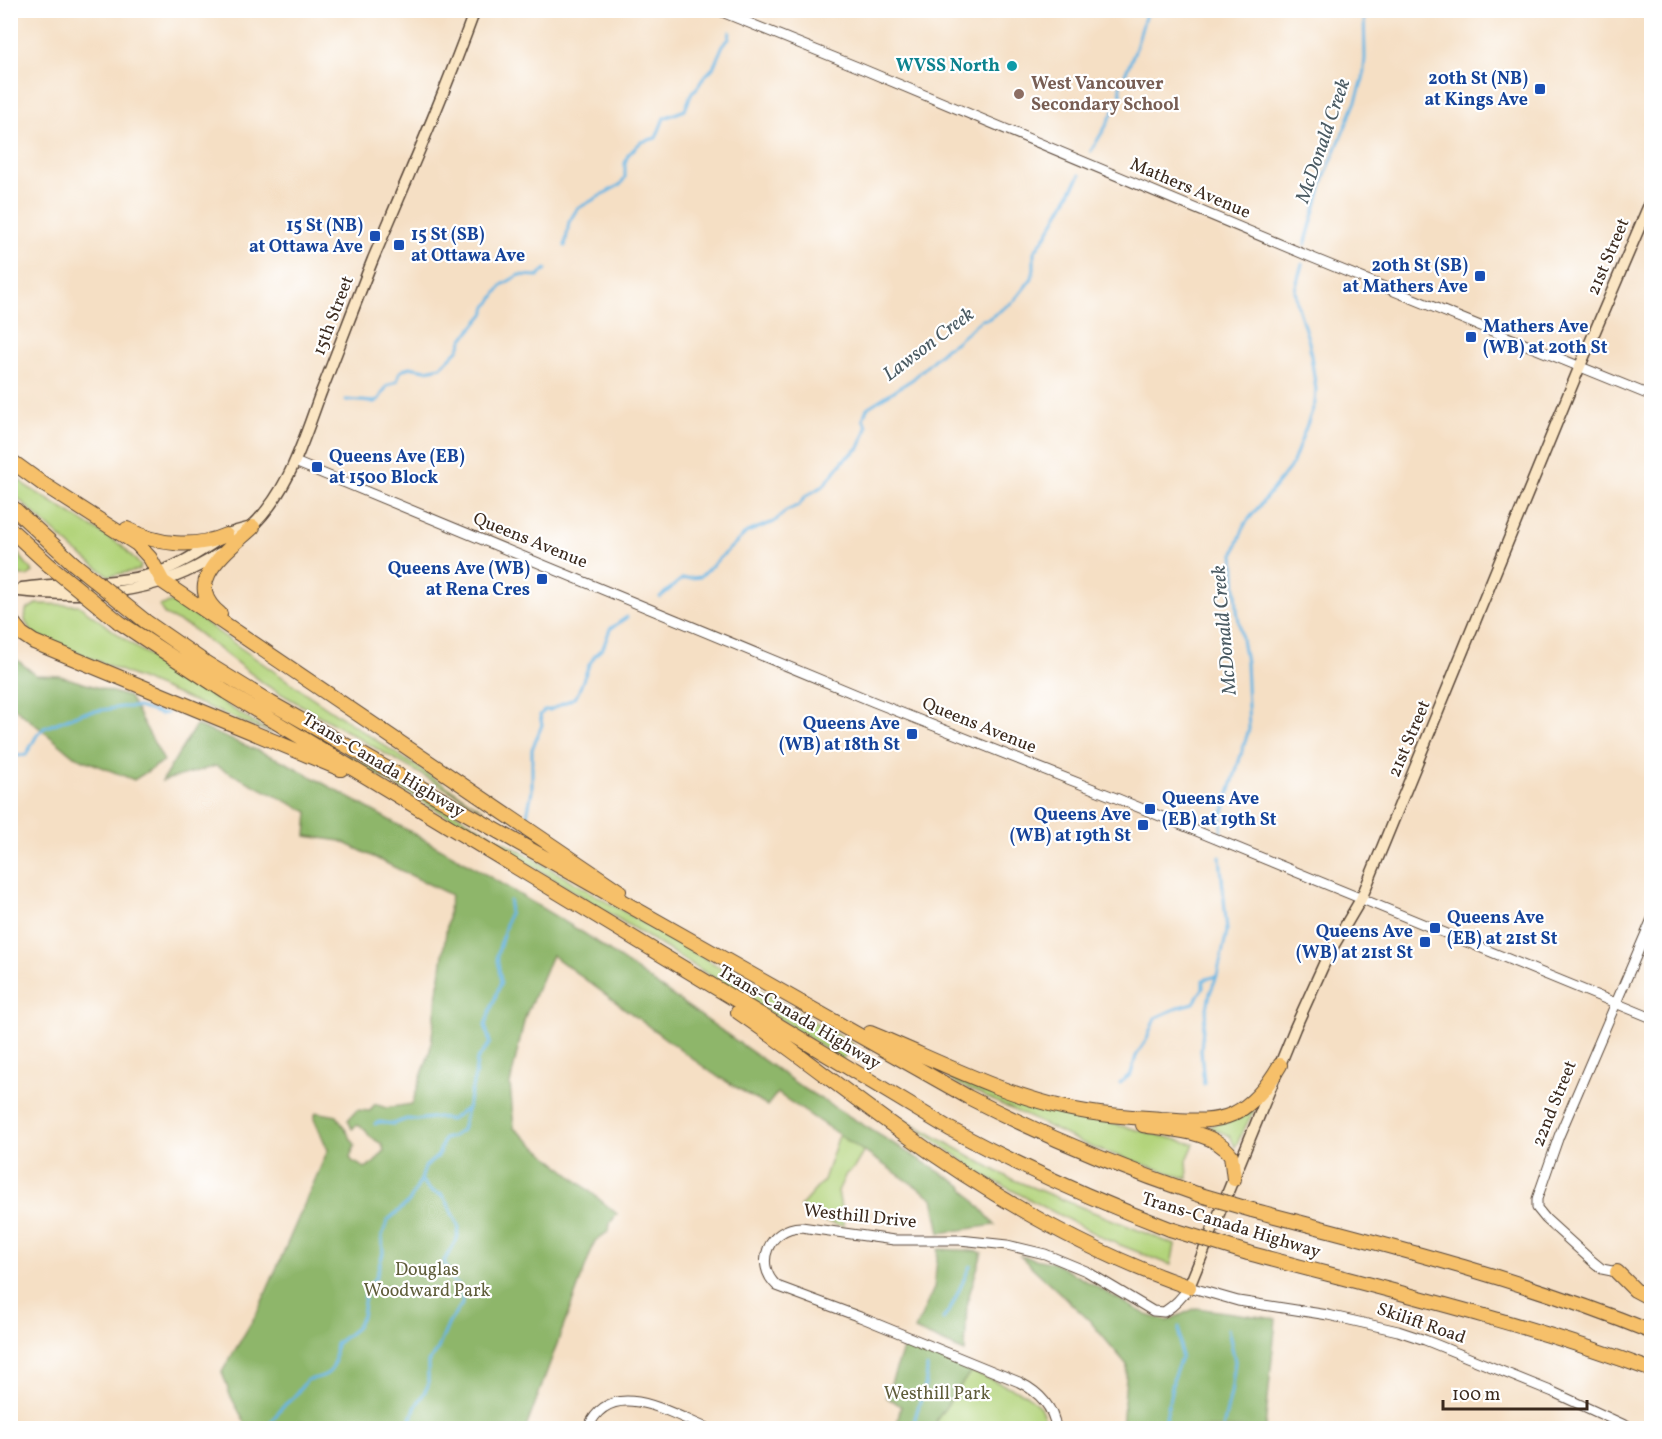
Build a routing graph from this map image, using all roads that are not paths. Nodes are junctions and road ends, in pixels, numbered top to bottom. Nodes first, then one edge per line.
1 (475, 10) edge
2 (717, 10) edge
3 (1652, 198) edge
4 (1580, 366) junction
5 (1652, 396) edge
6 (10, 460) edge
7 (295, 462) junction
8 (10, 505) edge
9 (100, 519) junction
10 (253, 526) junction
11 (10, 529) edge
12 (226, 535) junction
13 (160, 577) junction
14 (10, 590) edge
15 (10, 619) edge
16 (291, 668) junction
17 (461, 834) junction
18 (1361, 899) junction
19 (1652, 919) edge
20 (617, 929) junction
21 (711, 951) junction
22 (1615, 1004) junction
23 (819, 1013) junction
24 (1652, 1018) edge
25 (1280, 1065) junction
26 (1066, 1108) junction
27 (1234, 1179) junction
28 (1617, 1272) joint
29 (1189, 1287) junction
30 (1652, 1299) edge
31 (1652, 1332) edge
32 (1652, 1370) edge
33 (588, 1428) edge
34 (707, 1428) edge
35 (1056, 1428) edge
36 (1631, 1428) edge

1 - 7 main road, 15th Street
2 - 4 street, Mathers Avenue
3 - 4 main road, 21st Street
4 - 5 street, Mathers Avenue
4 - 18 main road, 21st Street
6 - 9 highway
7 - 10 main road, 15th Street
7 - 18 street, Queens Avenue
8 - 21 highway, Trans-Canada Highway, bridge
9 - 12 highway
9 - 13 highway
10 - 12 main road, 15th Street
10 - 13 main road, 15th Street
10 - 16 highway
11 - 17 highway, Trans-Canada Highway, bridge
12 - 13 main road, 15th Street
13 - 14 main road, 15th Street
13 - 16 highway
15 - 17 highway
16 - 21 highway
17 - 20 highway, Trans-Canada Highway
18 - 22 street, Queens Avenue
18 - 25 main road, 21st Street
19 - 22 street, 22nd Street
20 - 29 highway
20 - 32 highway, Trans-Canada Highway, bridge
21 - 23 highway, Trans-Canada Highway
22 - 24 street, Queens Avenue
22 - 28 street, 22nd Street
23 - 26 highway
23 - 31 highway, Trans-Canada Highway, bridge
25 - 26 highway
25 - 27 main road, 21st Street
26 - 27 highway
27 - 29 main road, 21st Street
28 - 30 highway
29 - 35 street, Westhill Drive
29 - 36 street, Skilift Road
33 - 34 street

